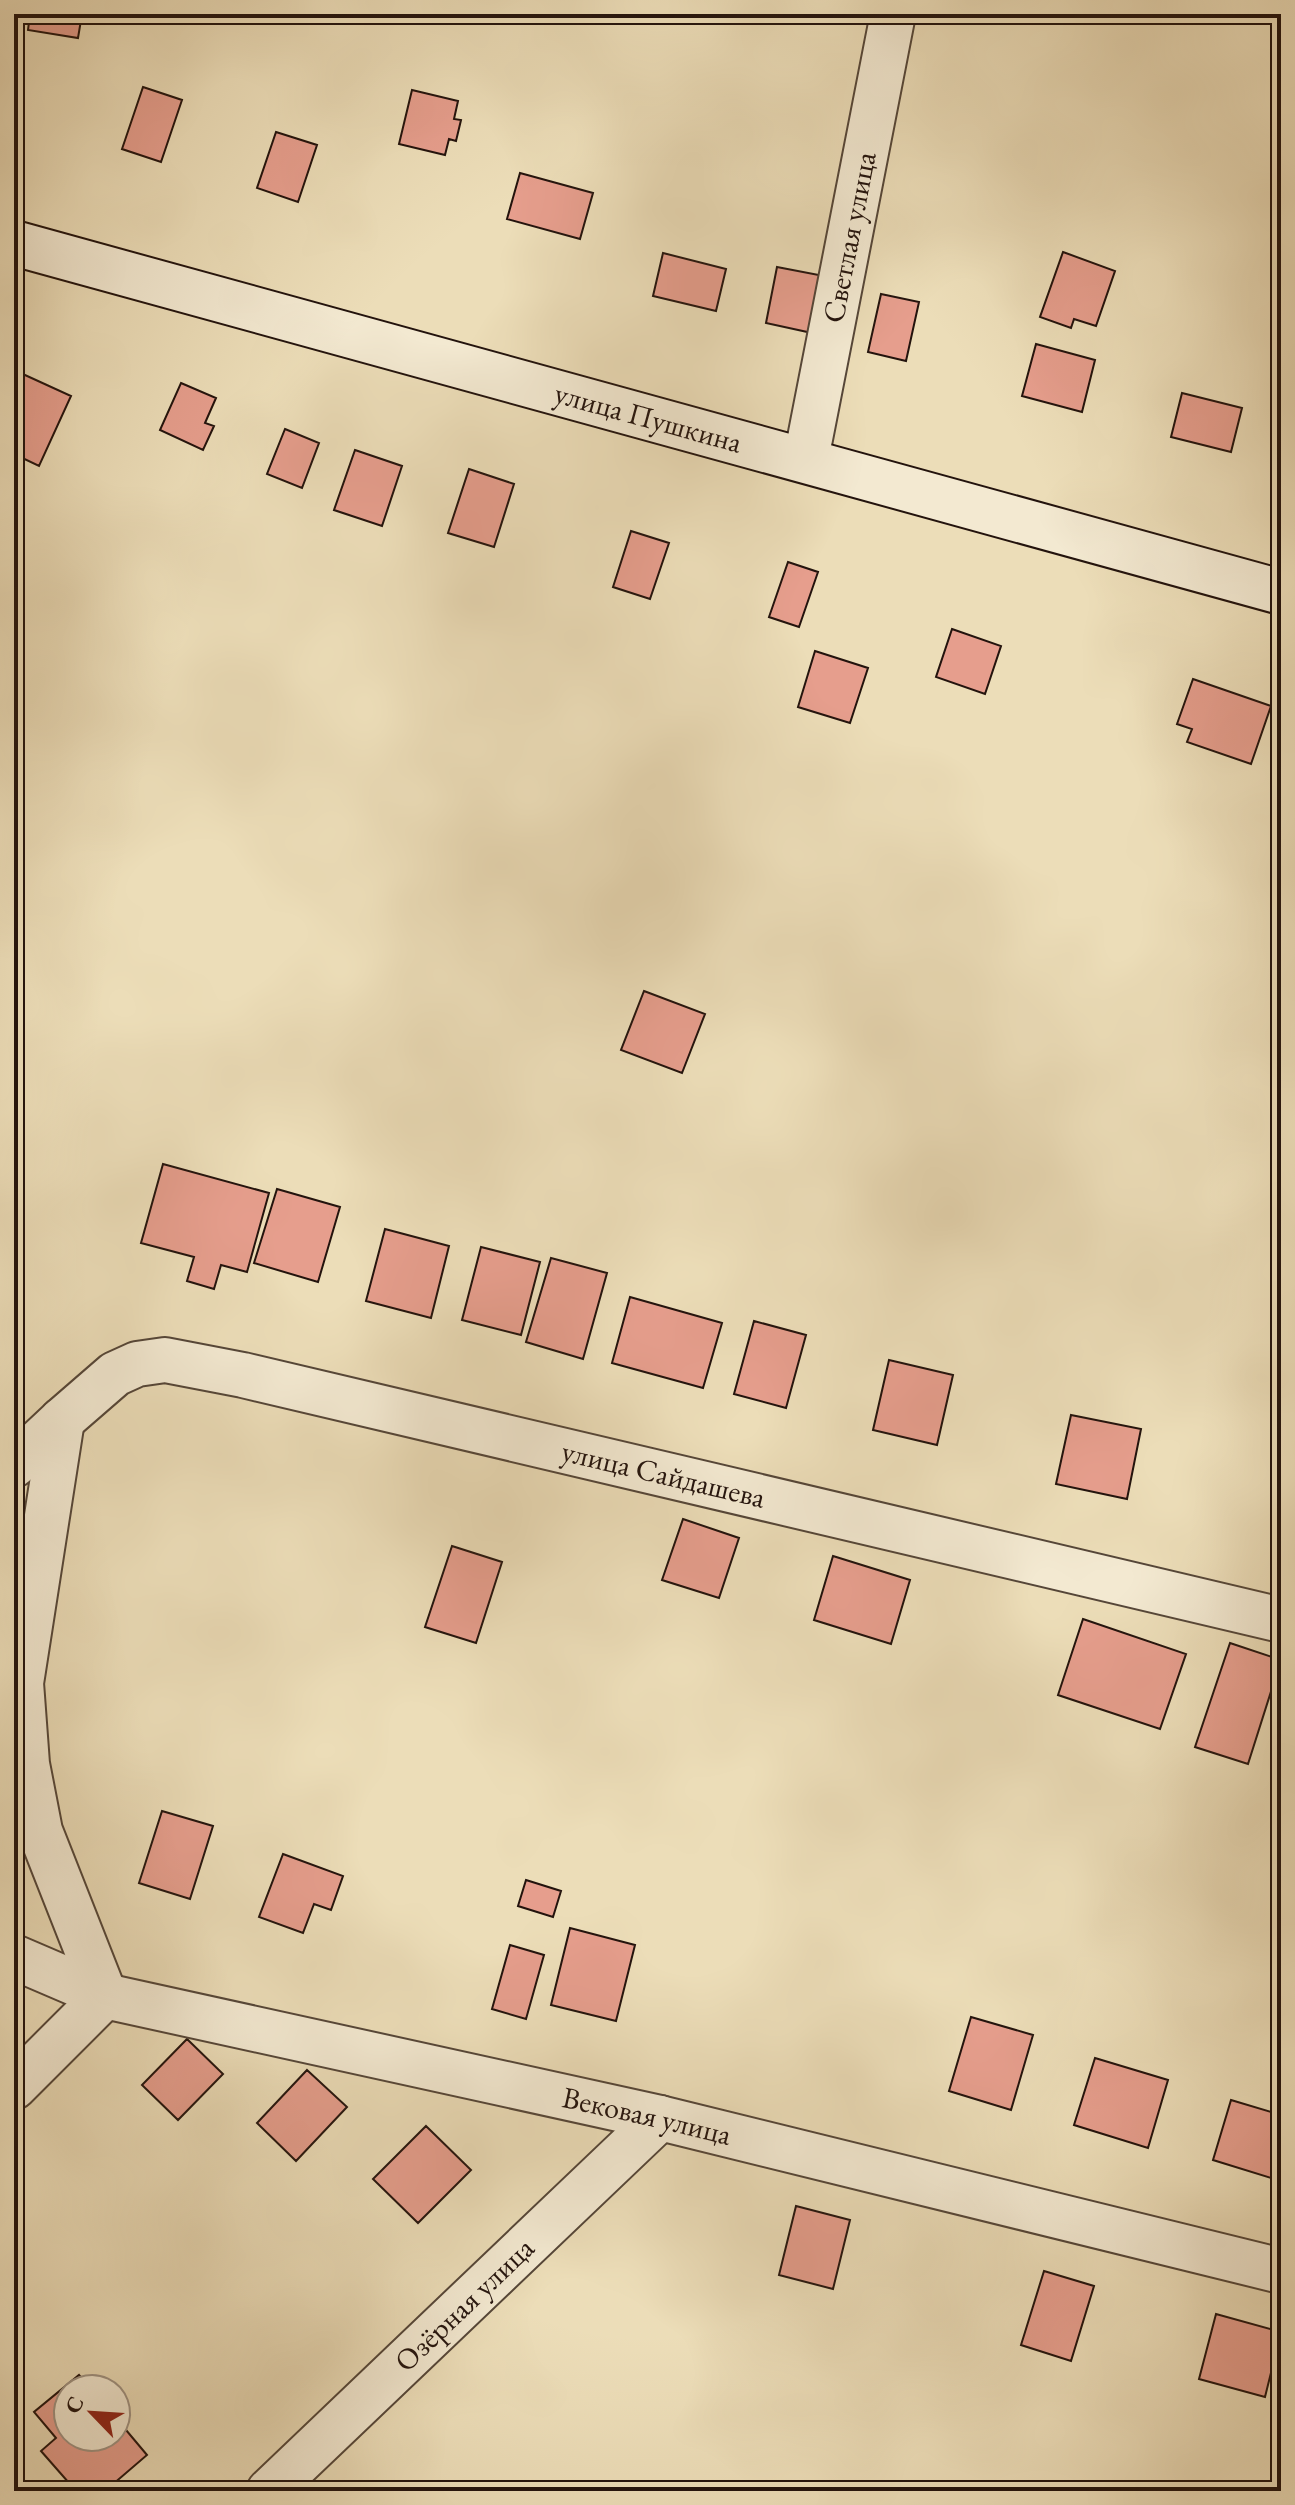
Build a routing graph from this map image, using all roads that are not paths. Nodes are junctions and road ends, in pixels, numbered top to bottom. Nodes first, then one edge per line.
1 (893, 14) edge
2 (14, 243) edge
3 (806, 459) junction
4 (1281, 592) edge
5 (62, 1420) junction
6 (14, 1465) edge
7 (1281, 1620) edge
8 (14, 1957) edge
9 (105, 1996) junction
10 (14, 2087) edge
11 (660, 2118) junction
12 (1281, 2271) edge
13 (269, 2491) edge

1 - 3 street, Светлая улица
2 - 3 street, улица Пушкина
3 - 4 street, улица Пушкина
5 - 6 street, улица Сайдашева
5 - 7 street, улица Сайдашева
5 - 9 street
8 - 9 street, Вековая улица
9 - 10 street
9 - 11 street, Вековая улица
11 - 12 street, Вековая улица
11 - 13 street, Озёрная улица

